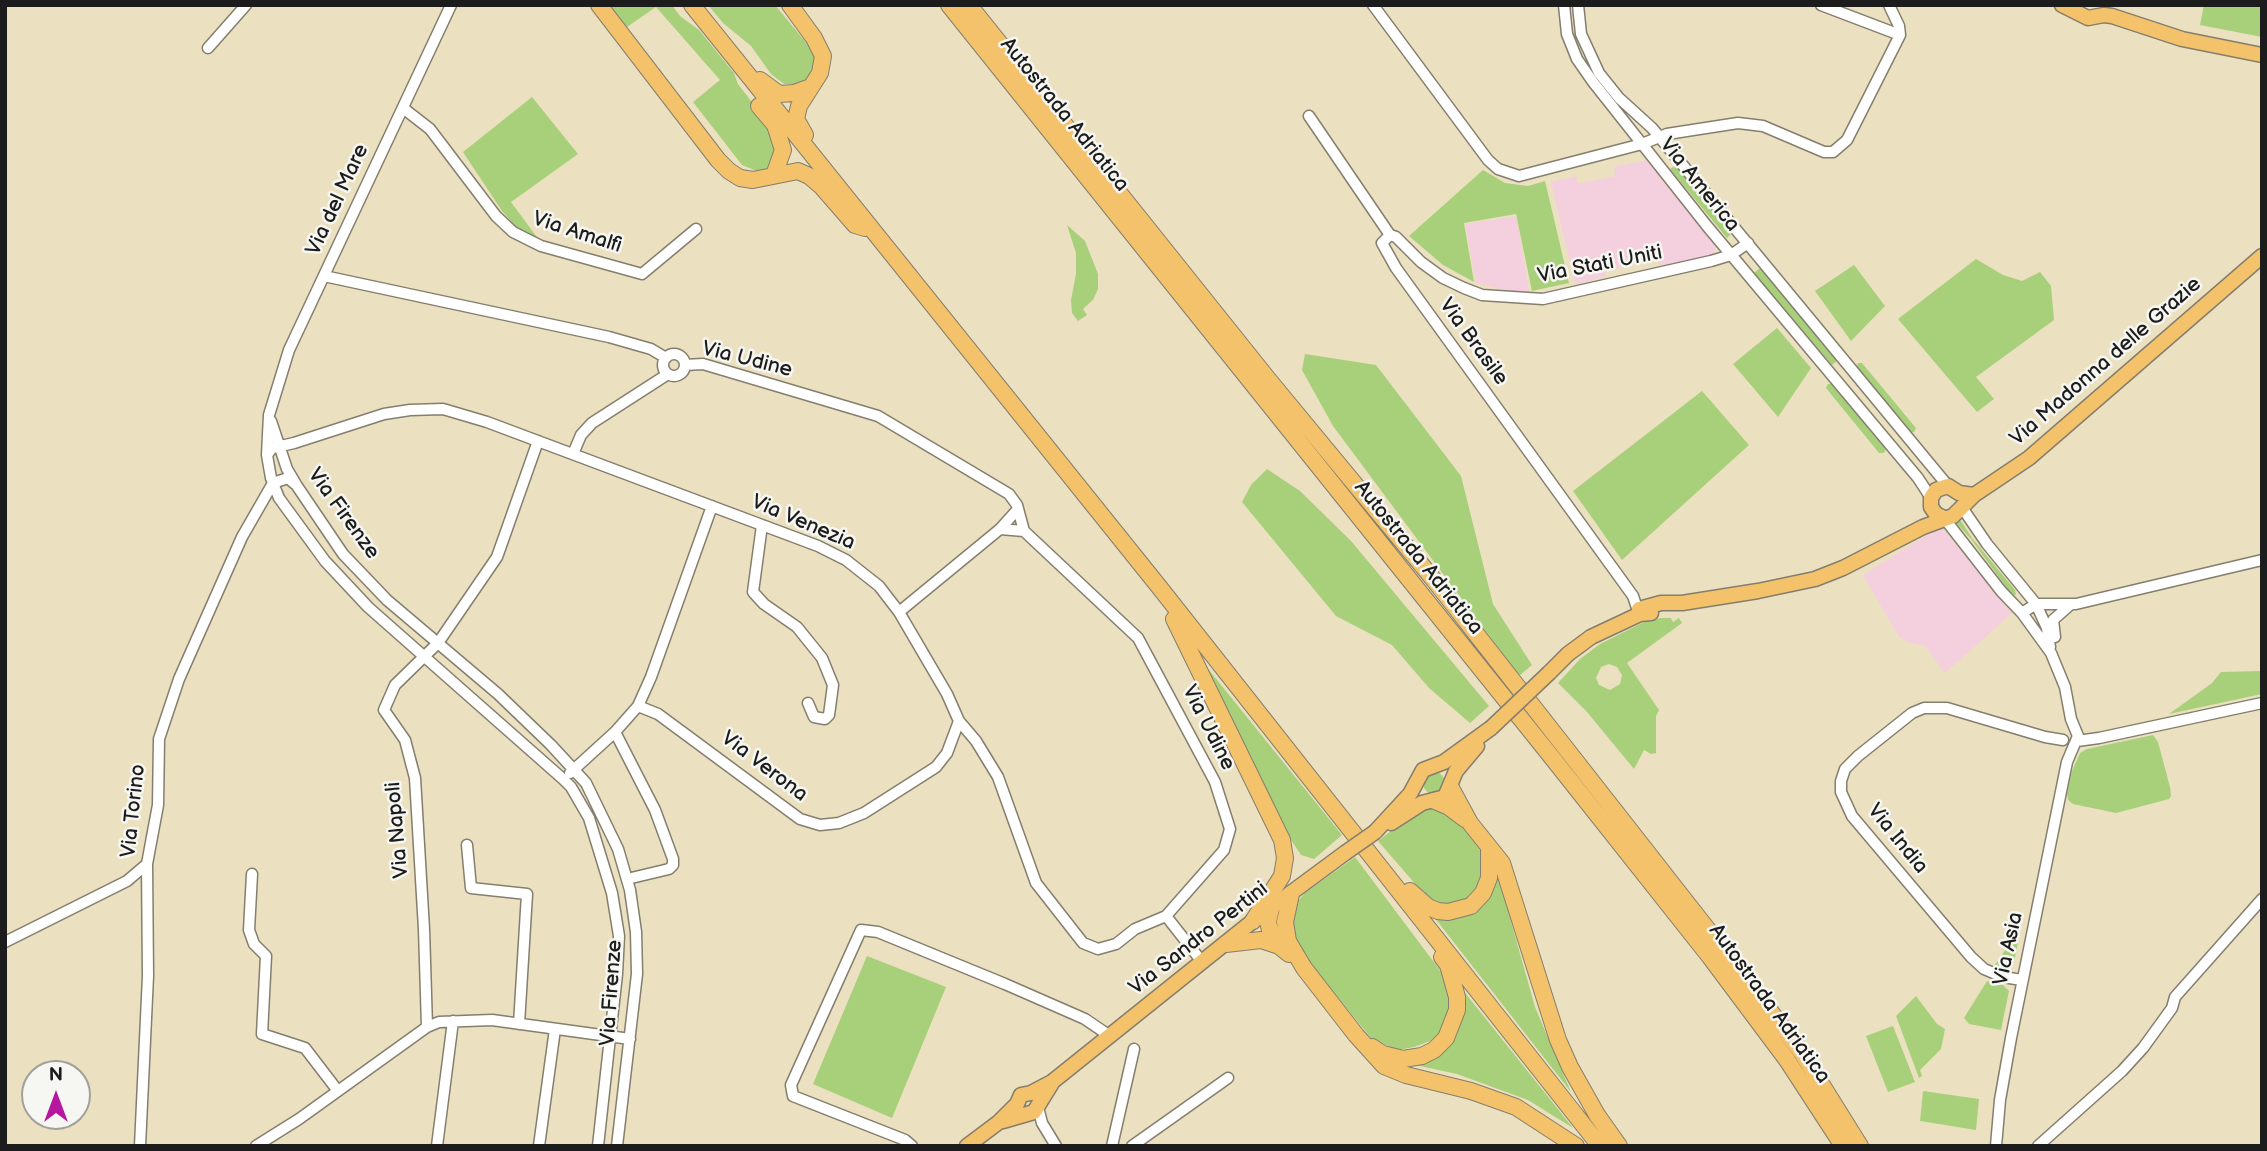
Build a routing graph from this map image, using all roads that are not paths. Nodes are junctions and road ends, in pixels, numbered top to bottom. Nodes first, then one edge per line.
1 (246, 5) edge
2 (451, 5) edge
3 (599, 5) edge
4 (692, 5) edge
5 (790, 5) edge
6 (949, 5) edge
7 (969, 5) edge
8 (1373, 5) edge
9 (1564, 5) edge
10 (1578, 5) edge
11 (1821, 5) edge
12 (1889, 5) edge
13 (2062, 5) edge
14 (2095, 9) edge
15 (1900, 35) junction
16 (208, 48) dead end
17 (2262, 48) edge
18 (2262, 55) edge
19 (735, 58) junction
20 (808, 88) junction
21 (403, 108) junction
22 (1309, 116) dead end
23 (1651, 140) junction
24 (774, 175) junction
25 (828, 176) junction
26 (696, 229) dead end
27 (874, 232) junction
28 (1390, 235) junction
29 (1748, 243) junction
30 (1731, 255) junction
31 (2261, 258) edge
32 (324, 276) junction
33 (666, 358) junction
34 (1845, 364) junction
35 (685, 365) junction
36 (668, 374) junction
37 (1831, 374) junction
38 (269, 415) junction
39 (538, 441) junction
40 (1911, 444) junction
41 (279, 446) junction
42 (573, 454) junction
43 (267, 455) junction
44 (1899, 456) junction
45 (273, 483) junction
46 (297, 486) junction
47 (1961, 495) junction
48 (279, 498) junction
49 (263, 502) junction
50 (712, 506) junction
51 (1018, 509) junction
52 (1936, 509) junction
53 (762, 525) junction
54 (1000, 528) junction
55 (1024, 531) junction
56 (2262, 560) edge
57 (1160, 588) junction
58 (2036, 604) junction
59 (2070, 605) junction
60 (1636, 611) junction
61 (899, 612) junction
62 (2022, 613) junction
63 (438, 643) junction
64 (2051, 653) junction
65 (427, 655) junction
66 (808, 703) dead end
67 (2262, 704) edge
68 (638, 706) junction
69 (959, 721) junction
70 (1490, 730) junction
71 (615, 732) junction
72 (2070, 737) junction
73 (1433, 766) junction
74 (574, 771) junction
75 (563, 779) junction
76 (1416, 785) junction
77 (1451, 785) junction
78 (1432, 800) junction
79 (1470, 823) junction
80 (1375, 832) junction
81 (467, 845) dead end
82 (1489, 847) junction
83 (147, 864) junction
84 (1382, 869) junction
85 (252, 874) dead end
86 (627, 879) junction
87 (1291, 894) junction
88 (2262, 899) edge
89 (1408, 902) junction
90 (1271, 908) junction
91 (1166, 916) junction
92 (1253, 921) junction
93 (5, 942) edge
94 (1226, 944) junction
95 (1279, 946) junction
96 (1203, 963) junction
97 (1304, 968) junction
98 (2022, 980) junction
99 (453, 1021) junction
100 (519, 1024) junction
101 (427, 1027) junction
102 (555, 1029) junction
103 (1356, 1035) junction
104 (1110, 1036) junction
105 (610, 1037) junction
106 (630, 1039) junction
107 (1134, 1049) dead end
108 (1228, 1077) dead end
109 (338, 1090) junction
110 (1029, 1106) junction
111 (1849, 1141) edge
112 (140, 1146) edge
113 (256, 1146) edge
114 (437, 1146) edge
115 (539, 1146) edge
116 (598, 1146) edge
117 (617, 1146) edge
118 (912, 1146) edge
119 (967, 1146) edge
120 (1056, 1146) edge
121 (1112, 1146) edge
122 (1132, 1146) edge
123 (1576, 1146) edge
124 (1600, 1146) edge
125 (1619, 1146) edge
126 (1996, 1146) edge
127 (2038, 1146) edge

1 - 16 street
2 - 21 street, Via del Mare
3 - 24 highway
4 - 19 highway
5 - 20 highway
6 - 111 highway, Autostrada Adriatica
7 - 111 highway, Autostrada Adriatica
8 - 23 street
9 - 23 street, Via America
10 - 23 street, Via America
11 - 15 street
12 - 15 street
13 - 14 main road
14 - 17 main road
14 - 18 main road
15 - 23 street
19 - 20 highway
19 - 24 highway
19 - 25 highway
20 - 25 highway
21 - 26 street, Via Amalfi
21 - 32 street, Via del Mare
22 - 28 street, Via Brasile
23 - 29 street, Via America
23 - 30 street, Via America
24 - 27 highway
25 - 27 highway
27 - 57 highway
28 - 30 street, Via Stati Uniti
28 - 60 street, Via Brasile
29 - 30 street, Via Stati Uniti
29 - 34 street, Via America
30 - 37 street, Via America
31 - 47 main road, Via Madonna delle Grazie
32 - 33 street, Via Udine
32 - 38 street, Via del Mare
33 - 35 street, Via Udine
33 - 36 street
34 - 37 street
34 - 40 street, Via America
35 - 36 street, Via Udine
35 - 51 street, Via Udine
36 - 42 street, Via Udine
37 - 44 street, Via America
38 - 41 street, Via Firenze
38 - 43 street, Via Firenze
39 - 41 street, Via Venezia
39 - 42 street, Via Venezia
39 - 63 street
40 - 44 street
40 - 47 street, Via America
41 - 43 street, Via Venezia
41 - 46 street, Via Firenze
42 - 50 street, Via Venezia
43 - 45 street, Via Firenze
44 - 52 street, Via America
45 - 46 street
45 - 48 street, Via Firenze
45 - 49 street, Via Torino
46 - 48 street
46 - 63 street, Via Firenze
47 - 52 main road, Via Madonna delle Grazie
47 - 52 main road, Via Madonna delle Grazie
47 - 58 street
48 - 49 street
48 - 65 street, Via Firenze
49 - 83 street, Via Torino
50 - 53 street, Via Venezia
50 - 68 street
51 - 54 street
51 - 55 street, Via Udine
52 - 60 main road, Via Madonna delle Grazie
52 - 62 street
53 - 61 street, Via Venezia
53 - 66 street
54 - 55 street
54 - 61 street
55 - 91 street, Via Udine
56 - 59 street
57 - 84 highway
57 - 92 highway
58 - 59 street
58 - 62 street
58 - 64 street
59 - 64 street
60 - 70 main road, Via Sandro Pertini, bridge
61 - 69 street, Via Venezia
62 - 64 street
63 - 65 street
63 - 74 street, Via Firenze
64 - 72 street
65 - 75 street, Via Firenze
65 - 101 street, Via Napoli
67 - 72 street, Via India
68 - 69 street, Via Verona
68 - 71 street
69 - 91 street, Via Venezia
70 - 73 main road, Via Sandro Pertini
70 - 77 main road, Via Sandro Pertini
71 - 74 street
71 - 86 street
72 - 98 street, Via Asia
72 - 98 street, Via India
73 - 76 main road, Via Sandro Pertini
73 - 77 main road
74 - 75 street
74 - 86 street, Via Firenze
75 - 105 street, Via Firenze
76 - 78 main road
76 - 80 main road, Via Sandro Pertini
77 - 78 main road, Via Sandro Pertini
77 - 79 highway
78 - 79 highway
78 - 80 main road, Via Sandro Pertini
79 - 82 highway
80 - 87 main road, Via Sandro Pertini, bridge
81 - 100 street
82 - 84 highway
82 - 125 highway
83 - 93 street
83 - 112 street, Via Torino
84 - 89 highway
85 - 109 street
86 - 106 street, Via Firenze
87 - 90 main road, Via Sandro Pertini
87 - 97 highway
88 - 127 street
89 - 103 highway
89 - 124 highway
90 - 92 main road, Via Sandro Pertini
90 - 95 highway
91 - 96 street
92 - 94 main road, Via Sandro Pertini
94 - 95 highway
94 - 96 main road, Via Sandro Pertini
95 - 97 highway
96 - 104 main road, Via Sandro Pertini
97 - 103 highway
98 - 126 street, Via Asia
99 - 100 street
99 - 101 street
99 - 114 street
100 - 102 street
101 - 109 street
102 - 105 street
102 - 115 street
103 - 123 highway
104 - 110 main road, Via Sandro Pertini
104 - 118 street
105 - 106 street
105 - 116 street, Via Firenze
106 - 117 street, Via Firenze
107 - 121 street
108 - 122 street
109 - 113 street
110 - 119 main road
110 - 120 street

